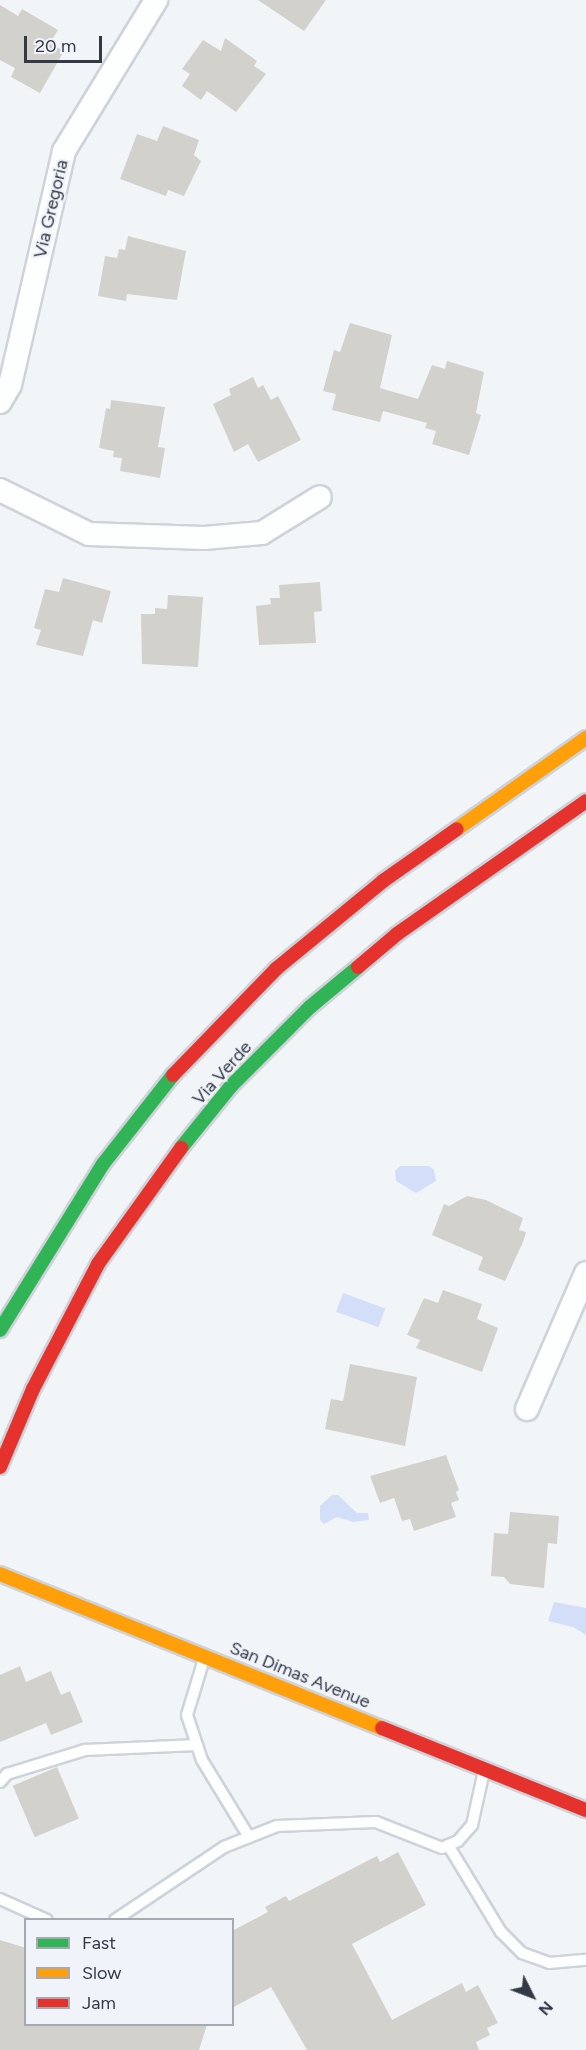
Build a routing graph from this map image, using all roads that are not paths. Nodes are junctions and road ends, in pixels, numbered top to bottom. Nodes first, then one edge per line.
1 (156, 0) edge
2 (0, 402) edge
3 (0, 490) edge
4 (320, 497) dead end
5 (586, 738) edge
6 (586, 801) edge
7 (586, 1273) edge
8 (0, 1330) edge
9 (527, 1409) dead end
10 (0, 1467) edge
11 (0, 1574) edge
12 (205, 1656) junction
13 (197, 1745) junction
14 (484, 1768) junction
15 (0, 1782) edge
16 (586, 1810) edge
17 (249, 1837) junction
18 (448, 1845) junction
19 (0, 1899) edge
20 (43, 1918) edge
21 (118, 1918) edge
22 (586, 1960) edge

1 - 2 street, Via Gregoria
3 - 4 street
5 - 8 main road, Via Verde
6 - 10 main road, Via Verde
7 - 9 street
11 - 12 main road, San Dimas Avenue
12 - 13 lane
12 - 14 main road, San Dimas Avenue
13 - 15 lane
13 - 17 lane
14 - 16 main road, San Dimas Avenue
14 - 18 lane
17 - 18 lane
17 - 21 lane
18 - 22 lane
19 - 20 lane

